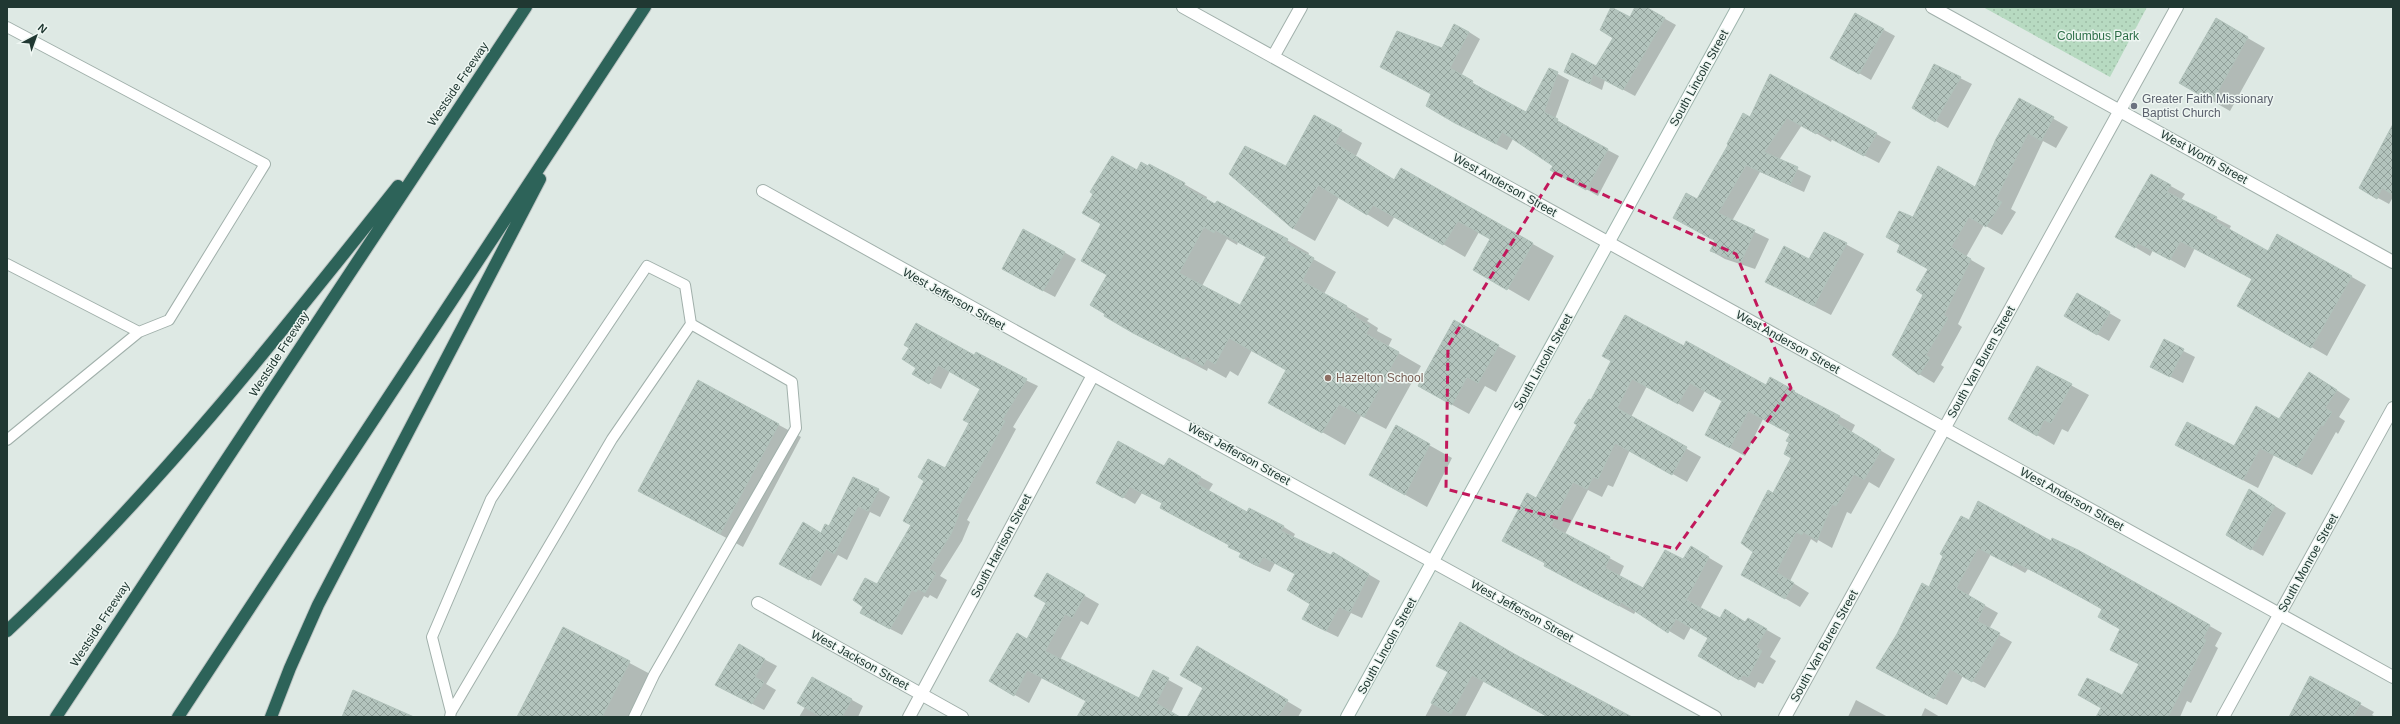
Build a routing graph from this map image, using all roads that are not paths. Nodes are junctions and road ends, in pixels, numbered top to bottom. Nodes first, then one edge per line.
1 (526, 7) edge
2 (645, 7) edge
3 (1183, 7) edge
4 (1301, 7) edge
5 (1738, 7) edge
6 (1932, 7) edge
7 (2177, 7) edge
8 (7, 27) edge
9 (1273, 57) junction
10 (2120, 111) junction
11 (570, 121) junction
12 (449, 122) junction
13 (763, 191) dead end
14 (1609, 243) junction
15 (2393, 262) edge
16 (7, 264) edge
17 (691, 324) junction
18 (139, 332) junction
19 (1094, 375) junction
20 (2393, 408) edge
21 (1944, 428) junction
22 (7, 440) edge
23 (1434, 562) junction
24 (758, 604) dead end
25 (2280, 614) junction
26 (7, 631) edge
27 (2393, 677) edge
28 (921, 694) junction
29 (450, 715) edge
30 (56, 717) edge
31 (178, 717) edge
32 (271, 717) edge
33 (634, 717) edge
34 (909, 717) edge
35 (962, 717) edge
36 (1347, 717) edge
37 (1715, 717) edge
38 (1785, 717) edge
39 (2223, 717) edge

1 - 12 highway, Westside Freeway
2 - 11 highway
3 - 9 street, West Anderson Street
4 - 9 street
5 - 14 street, South Lincoln Street
6 - 10 street, West Worth Street
7 - 10 street, South Van Buren Street
8 - 18 lane
9 - 14 street, West Anderson Street
10 - 15 street, West Worth Street
10 - 21 street, South Van Buren Street
11 - 31 highway
11 - 32 highway
12 - 26 highway
12 - 30 highway, Westside Freeway
13 - 19 street, West Jefferson Street
14 - 21 street, West Anderson Street
14 - 23 street, South Lincoln Street
16 - 18 lane
17 - 29 lane
17 - 29 lane
17 - 33 lane
18 - 22 lane
19 - 23 street, West Jefferson Street
19 - 28 street, South Harrison Street
20 - 25 street, South Monroe Street
21 - 25 street, West Anderson Street
21 - 38 street, South Van Buren Street
23 - 36 street, South Lincoln Street
23 - 37 street, West Jefferson Street
24 - 28 street, West Jackson Street
25 - 27 street, West Anderson Street
25 - 39 street, South Monroe Street
28 - 34 street, South Harrison Street
28 - 35 street, West Jackson Street

